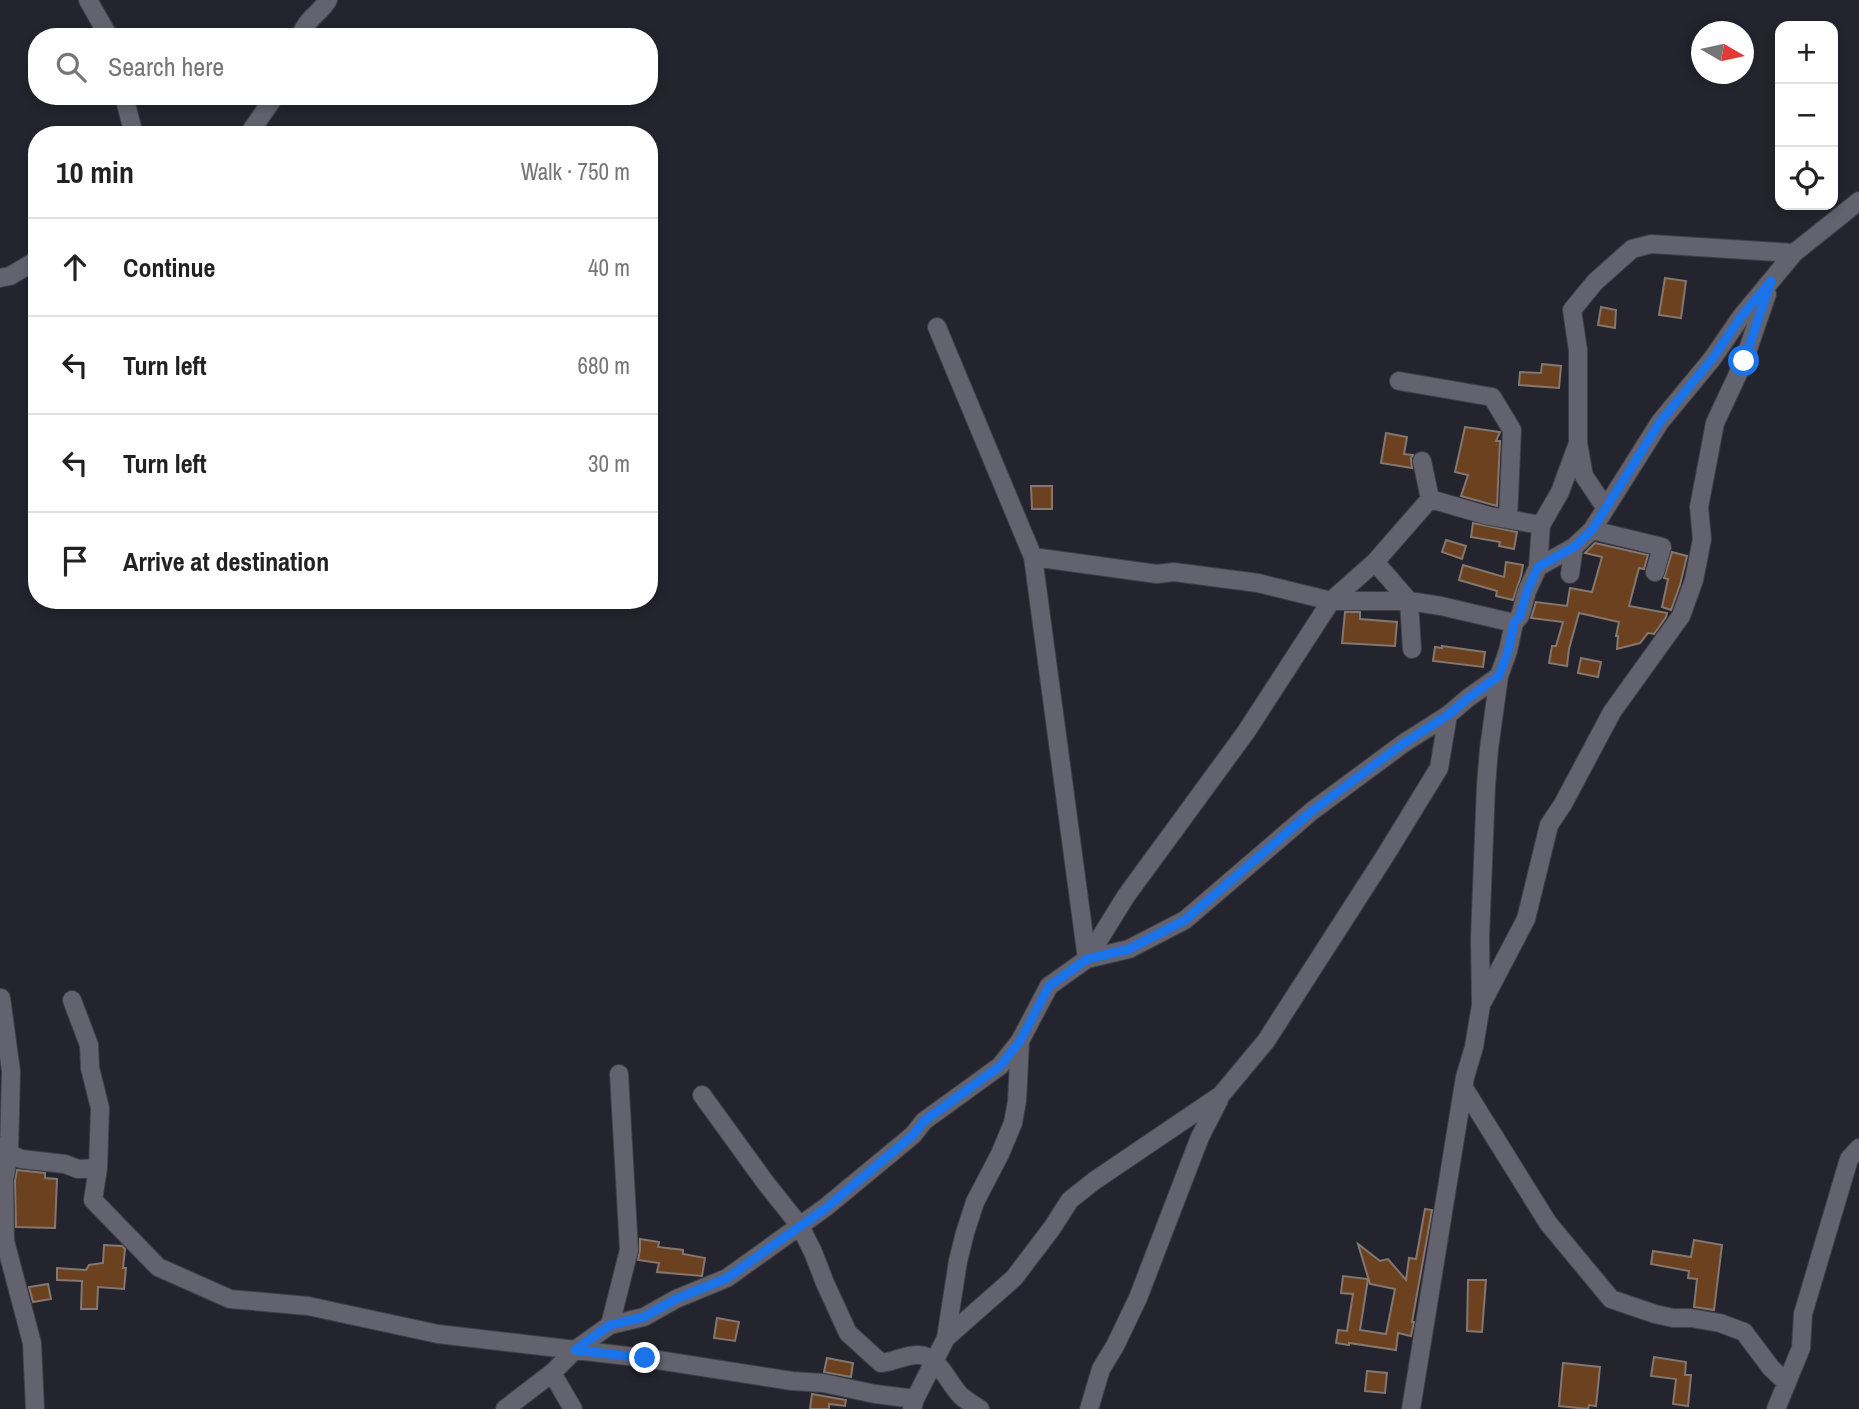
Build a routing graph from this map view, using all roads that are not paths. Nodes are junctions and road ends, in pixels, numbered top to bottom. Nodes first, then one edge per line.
1 (88, 0) edge
2 (328, 0) edge
3 (104, 28) edge
4 (303, 28) edge
5 (126, 105) edge
6 (269, 105) edge
7 (132, 126) edge
8 (254, 126) edge
9 (1859, 201) edge
10 (1794, 253) junction
11 (28, 265) edge
12 (0, 278) edge
13 (1771, 281) junction
14 (937, 327) dead end
15 (1399, 381) dead end
16 (1578, 443) junction
17 (1422, 461) dead end
18 (1430, 499) junction
19 (1605, 508) junction
20 (1508, 519) junction
21 (1541, 525) junction
22 (1592, 530) junction
23 (1574, 547) junction
24 (1033, 557) junction
25 (1375, 562) junction
26 (1538, 567) junction
27 (1655, 572) dead end
28 (1570, 574) dead end
29 (1331, 601) junction
30 (1409, 601) junction
31 (1514, 623) junction
32 (1412, 649) dead end
33 (1499, 676) junction
34 (1448, 715) junction
35 (1087, 959) junction
36 (1, 998) edge
37 (72, 1000) dead end
38 (1481, 1005) junction
39 (1020, 1041) junction
40 (619, 1074) dead end
41 (1464, 1088) junction
42 (702, 1094) dead end
43 (1222, 1095) junction
44 (1859, 1148) edge
45 (4, 1149) edge
46 (98, 1168) junction
47 (800, 1226) junction
48 (610, 1325) junction
49 (946, 1338) junction
50 (575, 1350) junction
51 (935, 1362) junction
52 (552, 1373) junction
53 (1787, 1383) junction
54 (913, 1404) edge
55 (34, 1409) edge
56 (505, 1409) edge
57 (573, 1409) edge
58 (979, 1409) edge
59 (1089, 1409) edge
60 (1411, 1409) edge
61 (1776, 1409) edge

1 - 3 street
2 - 4 street
5 - 7 street
6 - 8 street
9 - 10 street
10 - 13 street
10 - 16 street
11 - 12 street
13 - 19 street
13 - 38 street
14 - 24 street
15 - 20 street
16 - 19 street
16 - 21 street
17 - 18 street
18 - 20 street
18 - 25 street
19 - 22 street
20 - 21 street
21 - 26 street
22 - 23 street
22 - 27 street
23 - 26 street
23 - 28 street
24 - 29 street
24 - 35 street
25 - 29 street
25 - 30 street
26 - 31 street
29 - 30 street
29 - 35 street
30 - 31 street
30 - 32 street
31 - 33 street
33 - 34 street
33 - 38 street
34 - 35 street
34 - 43 street
35 - 39 street
36 - 45 street
37 - 46 street
38 - 41 street
39 - 47 street
39 - 49 street
40 - 48 street
41 - 53 street
41 - 60 street
42 - 47 street
43 - 49 street
43 - 59 street
44 - 53 street
45 - 46 street
45 - 55 street
46 - 50 street
47 - 48 street
47 - 51 street
48 - 50 street
49 - 51 street
50 - 52 street
50 - 54 street
51 - 54 street
51 - 58 street
52 - 56 street
52 - 57 street
53 - 61 street

